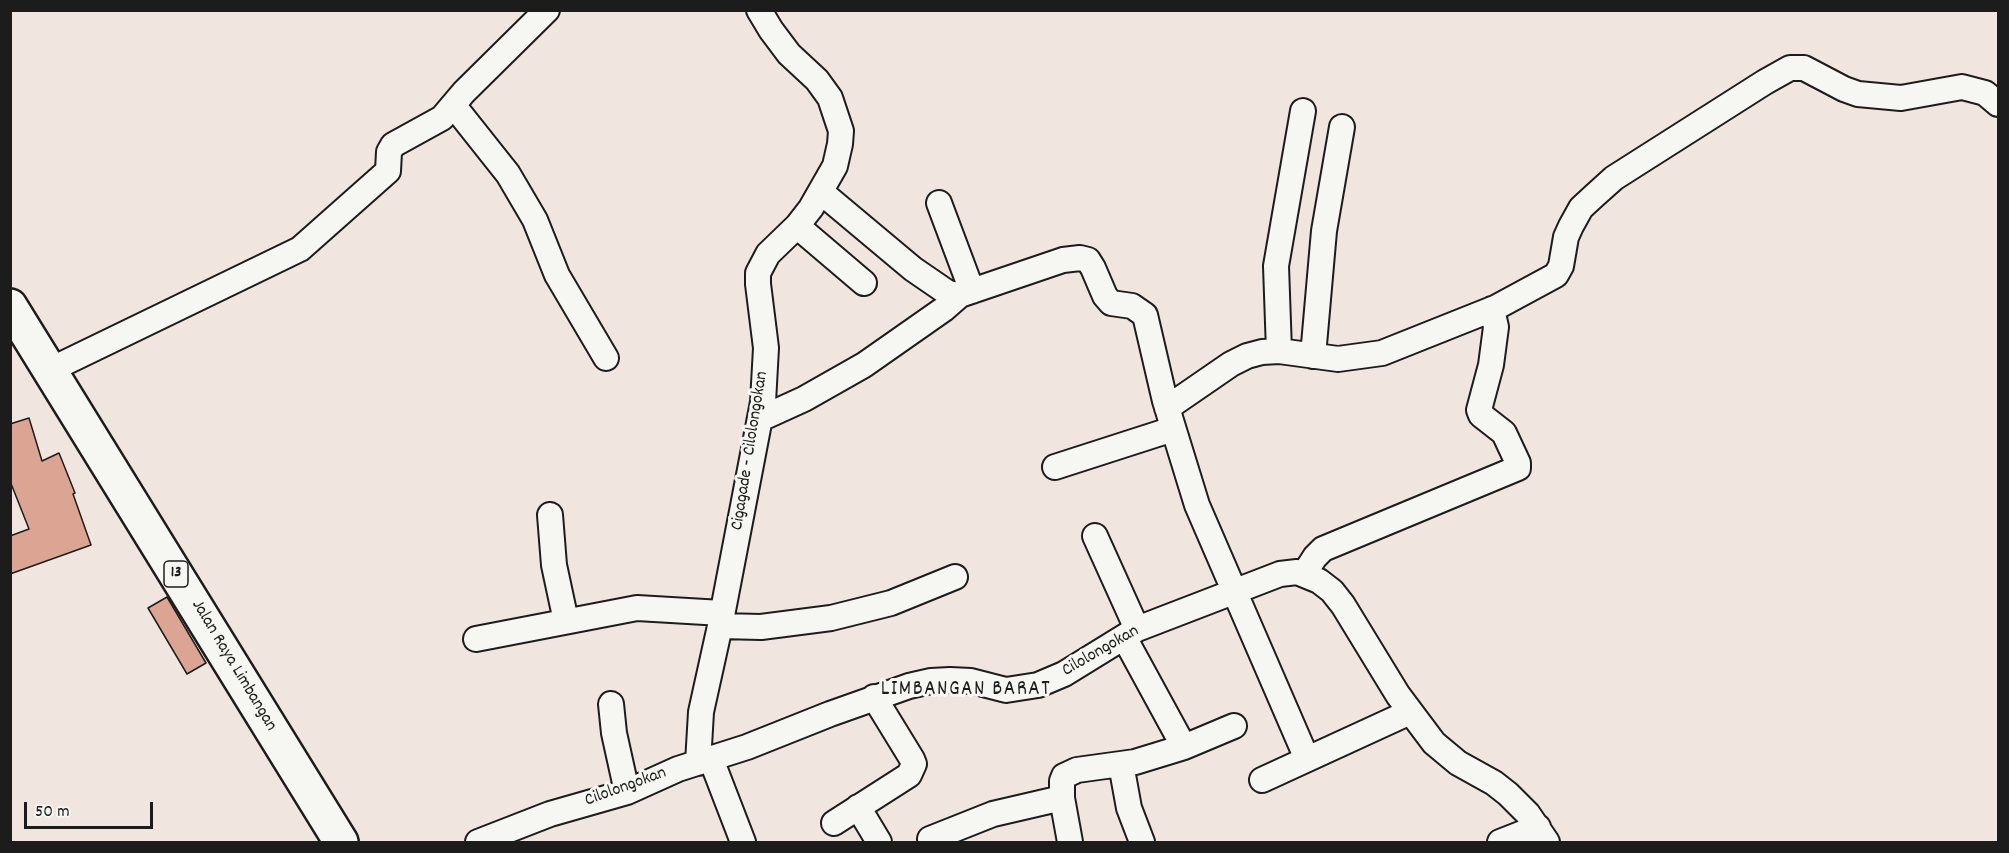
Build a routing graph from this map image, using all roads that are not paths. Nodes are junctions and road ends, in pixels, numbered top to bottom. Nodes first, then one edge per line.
1 (547, 10) edge
2 (759, 10) edge
3 (1998, 104) edge
4 (454, 106) junction
5 (1303, 111) dead end
6 (1342, 127) dead end
7 (821, 192) junction
8 (939, 204) dead end
9 (797, 226) junction
10 (864, 283) dead end
11 (966, 293) junction
12 (10, 306) edge
13 (1494, 309) junction
14 (1279, 351) junction
15 (1313, 357) junction
16 (606, 358) dead end
17 (51, 370) junction
18 (760, 419) junction
19 (1170, 419) junction
20 (1055, 467) dead end
21 (550, 515) dead end
22 (1095, 536) dead end
23 (1304, 574) junction
24 (955, 577) dead end
25 (1234, 591) junction
26 (721, 619) junction
27 (566, 621) junction
28 (1131, 633) junction
29 (476, 639) dead end
30 (874, 697) junction
31 (611, 704) dead end
32 (1410, 712) junction
33 (1234, 726) dead end
34 (1184, 747) junction
35 (1307, 759) junction
36 (704, 761) junction
37 (1121, 764) junction
38 (1262, 780) dead end
39 (627, 792) junction
40 (1062, 798) junction
41 (858, 807) junction
42 (834, 823) dead end
43 (1542, 835) edge
44 (930, 839) dead end
45 (340, 843) edge
46 (478, 843) edge
47 (743, 843) edge
48 (879, 843) edge
49 (1070, 843) edge
50 (1142, 843) edge
51 (1500, 843) edge

1 - 4 street
2 - 7 street, Cigagade - Cilolongokan
3 - 13 street
4 - 16 street
4 - 17 street
5 - 14 street
6 - 15 street
7 - 9 street, Cigagade - Cilolongokan
7 - 11 street
8 - 11 street
9 - 10 street
9 - 18 street, Cigagade - Cilolongokan
11 - 18 street
11 - 19 street
12 - 17 highway, Jalan Raya Limbangan / 13
13 - 15 street
13 - 23 street
14 - 15 street
14 - 19 street
17 - 45 highway, Jalan Raya Limbangan / 13
18 - 26 street, Cigagade - Cilolongokan
19 - 20 street
19 - 25 street
21 - 27 street
22 - 28 street
23 - 25 street, Cilolongokan
23 - 32 street
24 - 26 street
25 - 28 street, Cilolongokan
25 - 35 street
26 - 27 street
26 - 36 street, Cigagade - Cilolongokan
27 - 29 street
28 - 30 street, Cilolongokan
28 - 34 street
30 - 36 street, Cilolongokan
30 - 41 street
31 - 39 street
32 - 35 street
32 - 43 street
33 - 34 street
34 - 37 street
35 - 38 street
36 - 39 street, Cilolongokan
36 - 47 street
37 - 40 street
37 - 50 street
39 - 46 street, Cilolongokan
40 - 44 street
40 - 49 street
41 - 42 street
41 - 48 street
43 - 51 street

